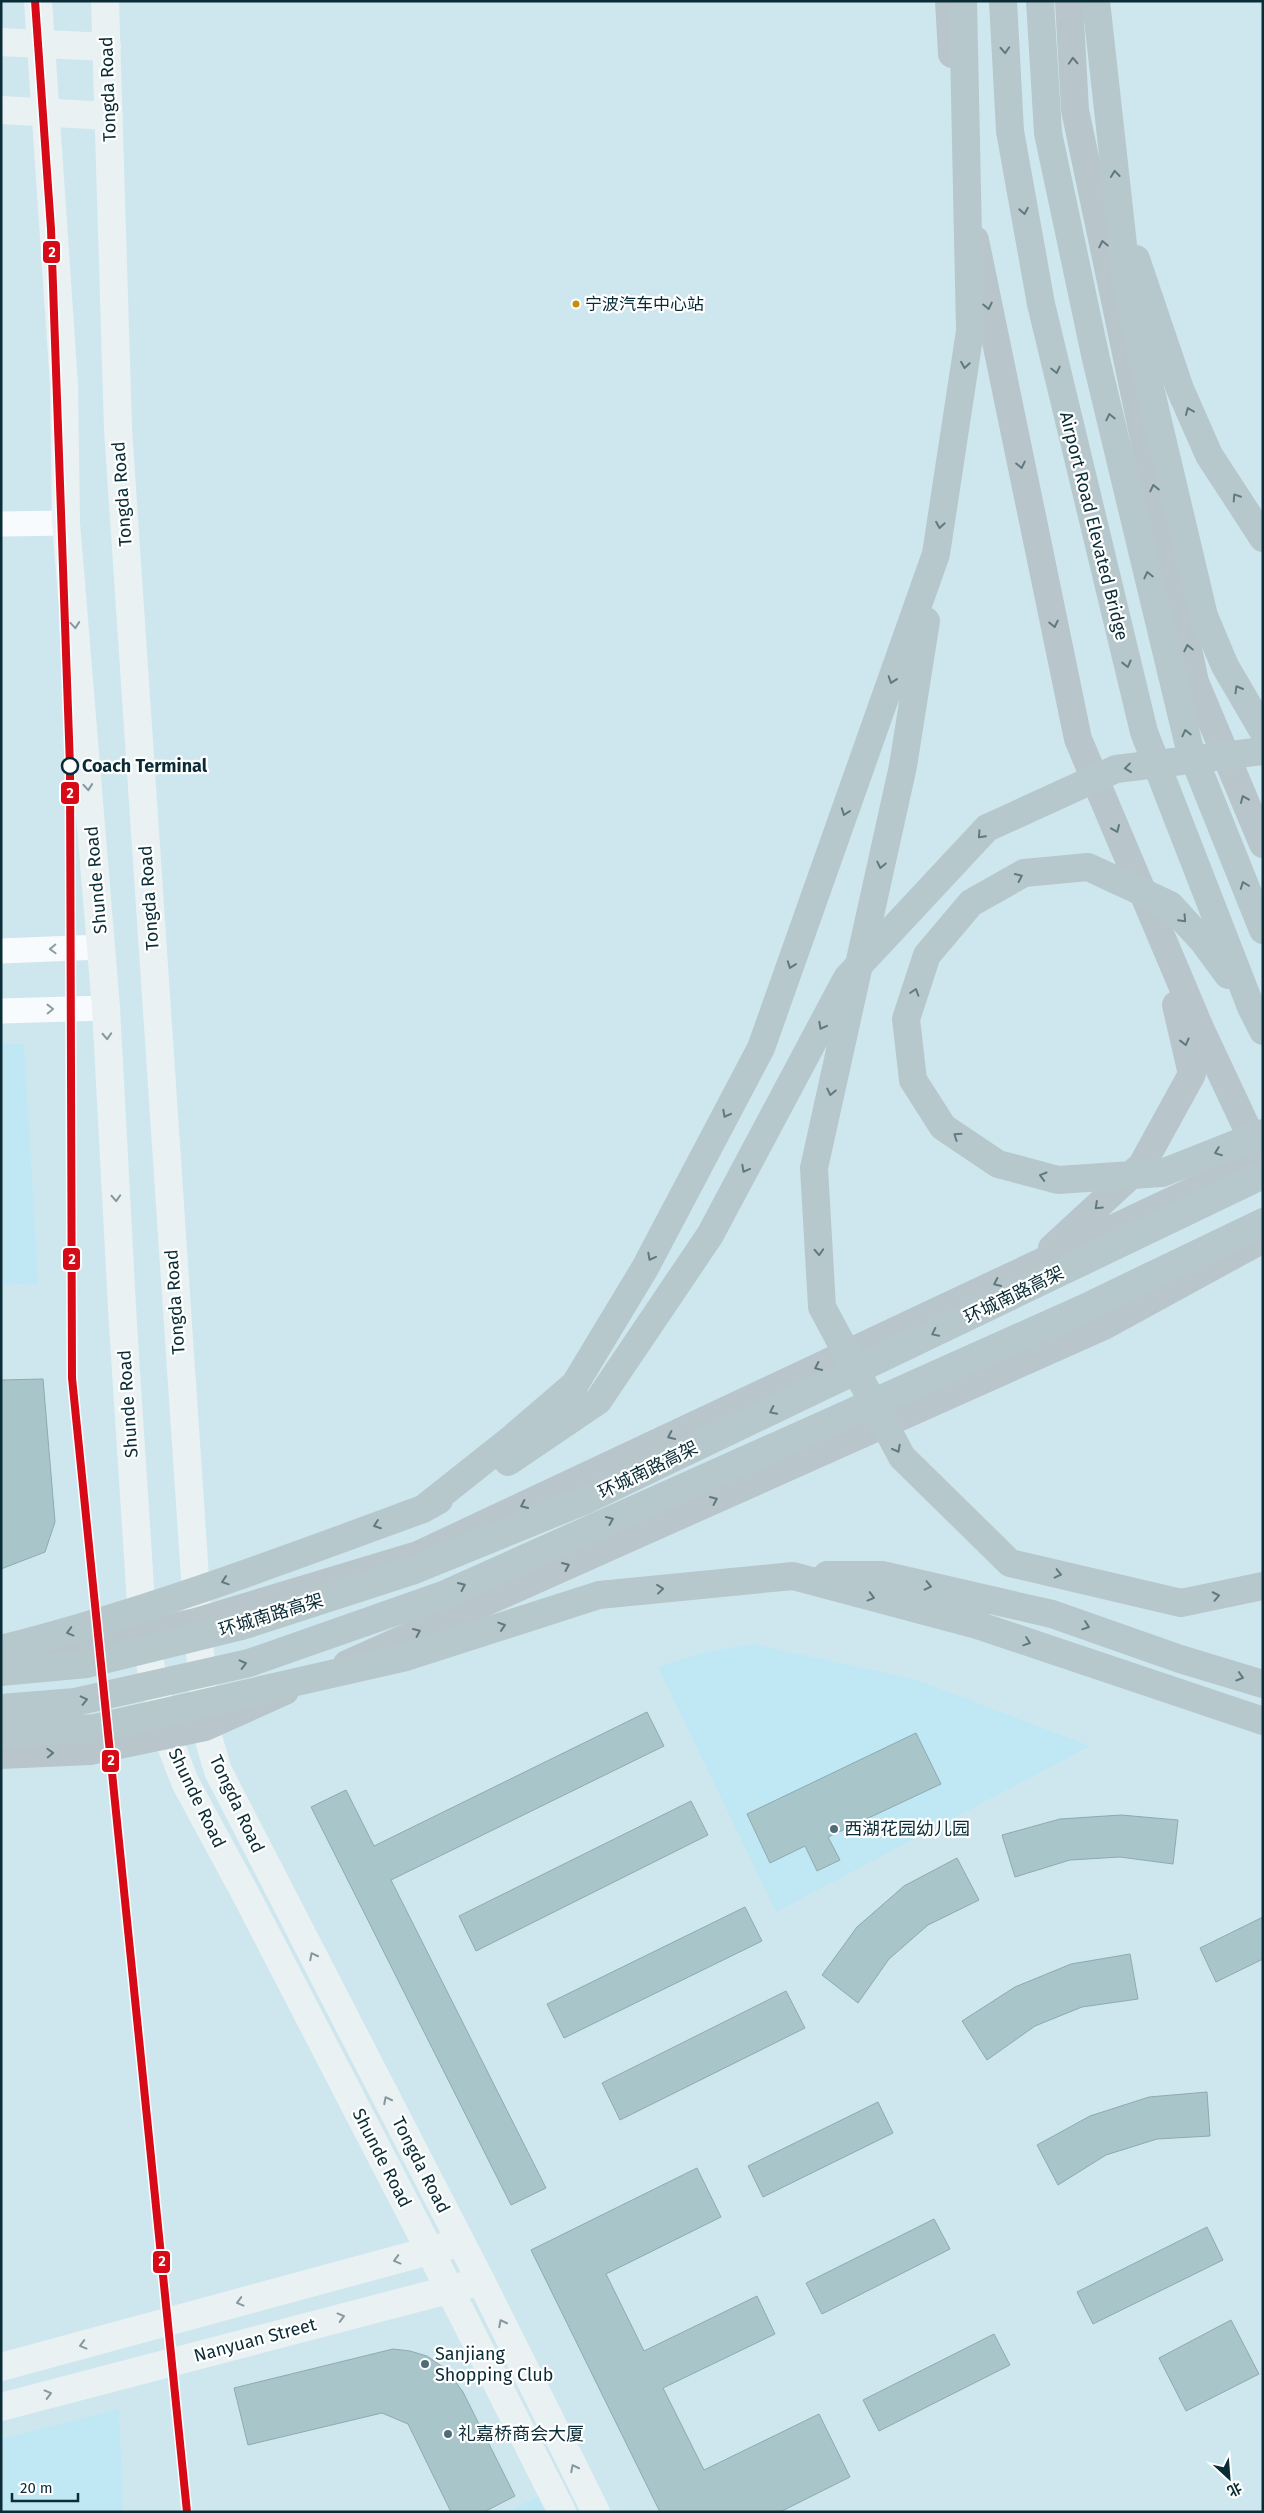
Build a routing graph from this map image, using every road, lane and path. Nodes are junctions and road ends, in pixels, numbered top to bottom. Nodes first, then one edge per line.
1 (38, 1) edge
2 (105, 1) edge
3 (949, 1) edge
4 (963, 1) edge
5 (1003, 1) edge
6 (1040, 1) edge
7 (1069, 1) edge
8 (1096, 1) edge
9 (40, 39) junction
10 (106, 41) junction
11 (1, 42) edge
12 (1, 110) edge
13 (44, 112) junction
14 (109, 116) junction
15 (1119, 206) junction
16 (66, 523) junction
17 (1, 524) edge
18 (1263, 538) edge
19 (936, 554) junction
20 (1263, 731) edge
21 (1263, 751) edge
22 (1263, 844) edge
23 (1157, 926) junction
24 (1263, 930) edge
25 (101, 947) junction
26 (1, 951) edge
27 (1251, 1007) junction
28 (106, 1008) junction
29 (1, 1010) edge
30 (1263, 1031) edge
31 (1262, 1157) edge
32 (1263, 1222) edge
33 (1263, 1239) edge
34 (1033, 1266) junction
35 (423, 1508) junction
36 (793, 1576) junction
37 (1263, 1586) edge
38 (196, 1622) junction
39 (143, 1634) junction
40 (1, 1649) edge
41 (1, 1667) edge
42 (1, 1672) edge
43 (1263, 1684) edge
44 (1, 1708) edge
45 (1263, 1721) edge
46 (205, 1727) junction
47 (1, 1734) edge
48 (167, 1736) junction
49 (1, 1755) edge
50 (461, 2243) junction
51 (430, 2251) junction
52 (480, 2281) junction
53 (448, 2289) junction
54 (1, 2367) edge
55 (1, 2407) edge
56 (562, 2512) edge
57 (596, 2512) edge

1 - 9 street
2 - 10 street, Tongda Road
3 -> 23 main road
4 -> 19 highway
5 -> 27 highway, Airport Road Elevated Bridge
24 -> 6 highway
22 -> 7 main road
15 -> 8 highway
9 - 10 street
9 - 11 street
9 - 13 street, Shunde Road
10 - 14 street, Tongda Road
12 - 13 street
13 - 14 street
13 - 16 street, Shunde Road
14 - 38 street, Tongda Road
18 -> 15 highway
20 -> 15 highway
16 - 17 street
16 -> 25 street, Shunde Road
19 -> 35 highway
19 -> 37 highway
21 -> 35 highway
23 - 31 main road
23 -> 34 main road
25 -> 26 street, Shunde Road
25 - 28 street, Shunde Road
27 - 30 highway, Airport Road Elevated Bridge
31 -> 27 highway
29 -> 28 street
28 -> 39 street, Shunde Road
31 - 34 main road
31 -> 42 highway, 环城南路高架
44 -> 32 highway, 环城南路高架
46 -> 33 main road
34 -> 38 main road
35 -> 40 highway
36 -> 43 highway
36 -> 45 highway
47 -> 36 highway
38 - 39 main road
38 - 46 street, Tongda Road
39 - 41 main road
39 - 48 street, Shunde Road
46 - 48 main road
50 -> 46 street, Tongda Road
49 -> 48 main road
48 - 51 street, Shunde Road
50 - 51 street
50 - 52 street, Tongda Road
51 - 53 street, Shunde Road
51 -> 54 street
52 - 53 street, Nanyuan Street
57 -> 52 street, Tongda Road
55 -> 53 street, Nanyuan Street
53 - 56 street, Shunde Road

